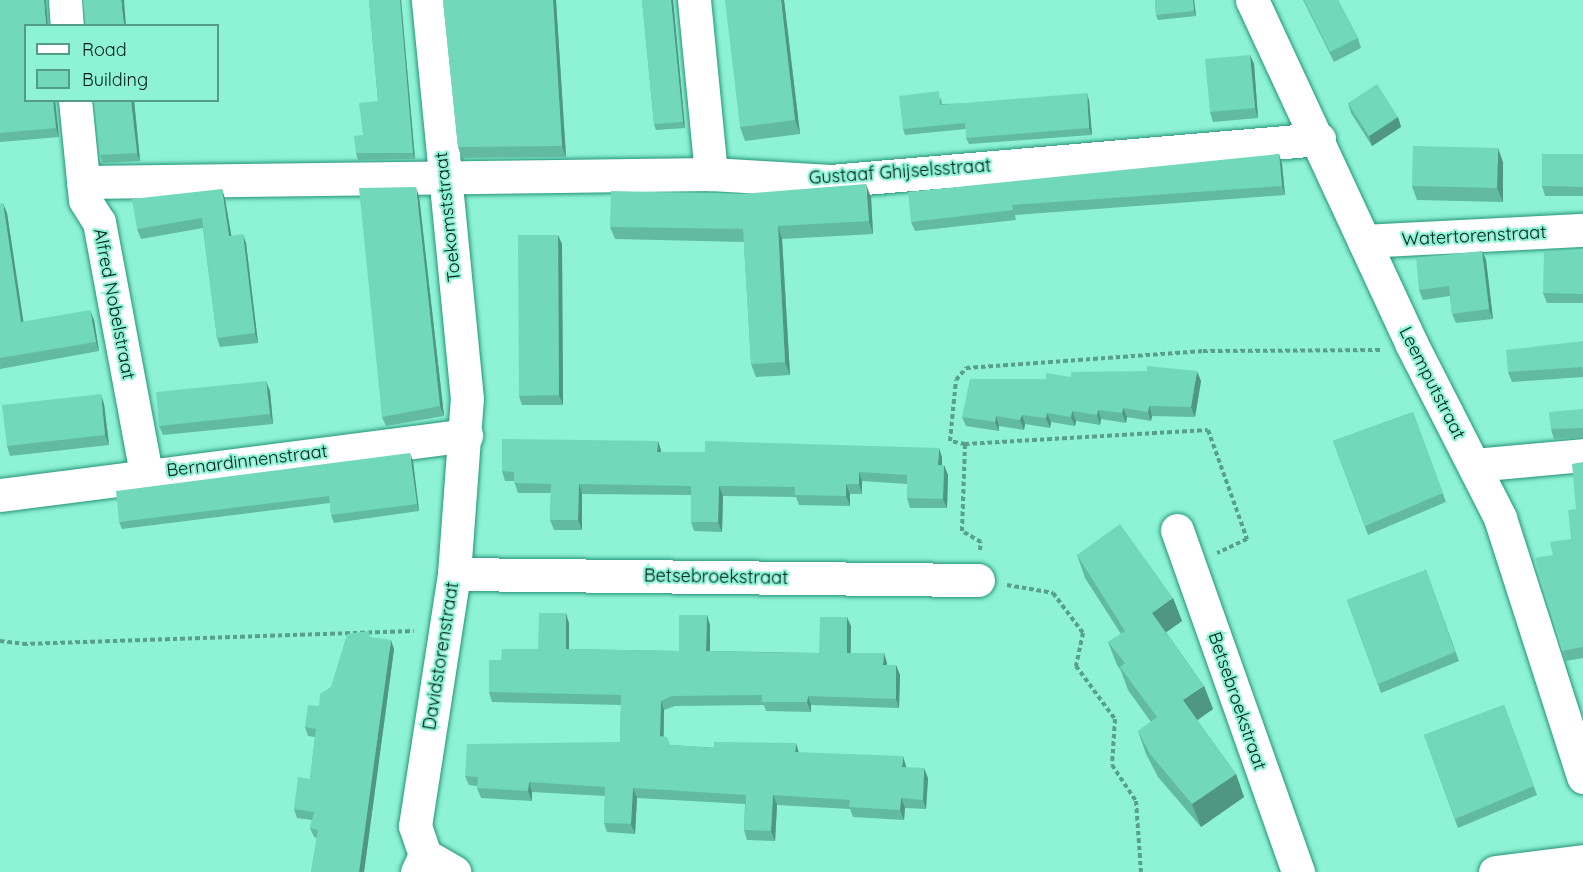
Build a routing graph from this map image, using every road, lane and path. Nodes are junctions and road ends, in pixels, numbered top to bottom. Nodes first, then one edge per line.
1 (65, 0) edge
2 (428, 0) edge
3 (694, 0) edge
4 (1252, 0) edge
5 (67, 24) edge
6 (75, 102) edge
7 (1319, 139) junction
8 (711, 174) junction
9 (444, 178) junction
10 (83, 182) junction
11 (1583, 230) edge
12 (1364, 241) junction
13 (1411, 343) junction
14 (466, 435) junction
15 (965, 444) junction
16 (1583, 455) edge
17 (1474, 465) junction
18 (146, 473) junction
19 (14, 491) edge
20 (1177, 530) dead end
21 (1190, 566) junction
22 (454, 574) junction
23 (978, 580) junction
24 (445, 632) junction
25 (0, 640) edge
26 (1583, 777) edge
27 (1583, 861) edge
28 (421, 864) edge
29 (454, 872) edge
30 (1141, 872) edge
31 (1298, 872) edge
32 (1495, 872) edge

1 - 5 street
2 - 9 street, Toekomststraat
3 - 8 street
4 - 7 street, Leemputstraat
6 - 10 street, Alfred Nobelstraat
7 - 8 street, Gustaaf Ghijselsstraat
7 - 12 street, Leemputstraat
8 - 9 street, Gustaaf Ghijselsstraat
9 - 10 street, Gustaaf Ghijselsstraat
9 - 14 street, Toekomststraat
10 - 18 street, Alfred Nobelstraat
11 - 12 street, Watertorenstraat
12 - 13 street, Leemputstraat
13 - 15 path
13 - 17 street, Leemputstraat
14 - 18 street, Bernardinnenstraat
14 - 22 street, Davidstorenstraat
15 - 21 path
15 - 23 path
16 - 17 street
17 - 26 street, Leemputstraat
18 - 19 street, Bernardinnenstraat
20 - 21 street, Betsebroekstraat
21 - 31 street, Betsebroekstraat
22 - 23 street, Betsebroekstraat
22 - 24 street, Davidstorenstraat
23 - 30 path
24 - 25 path
24 - 28 street, Davidstorenstraat
27 - 32 street
28 - 29 street

